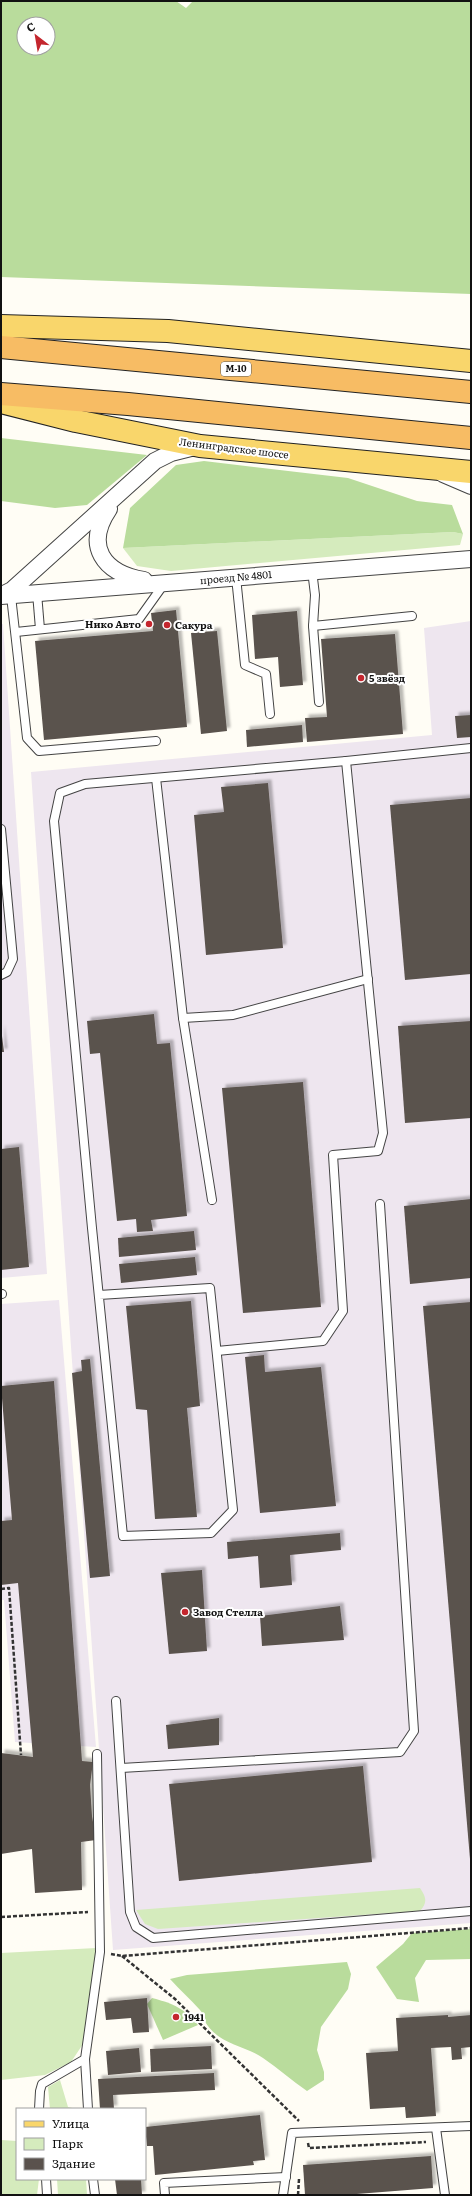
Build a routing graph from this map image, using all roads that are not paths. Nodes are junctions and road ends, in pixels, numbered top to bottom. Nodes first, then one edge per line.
1 (1, 326) edge
2 (1, 347) edge
3 (471, 361) edge
4 (471, 392) edge
5 (1, 394) edge
6 (1, 402) edge
7 (471, 438) edge
8 (200, 446) junction
9 (429, 468) junction
10 (471, 472) edge
11 (471, 486) edge
12 (116, 498) junction
13 (471, 559) edge
14 (312, 570) junction
15 (236, 576) junction
16 (164, 583) junction
17 (37, 593) junction
18 (4, 596) edge
19 (412, 616) dead end
20 (313, 626) junction
21 (40, 629) junction
22 (16, 632) junction
23 (319, 702) dead end
24 (270, 714) dead end
25 (156, 741) dead end
26 (471, 748) edge
27 (346, 761) junction
28 (156, 778) junction
29 (1, 829) edge
30 (1, 975) edge
31 (368, 979) junction
32 (183, 1018) junction
33 (212, 1200) dead end
34 (380, 1204) dead end
35 (99, 1295) junction
36 (217, 1351) junction
37 (116, 1701) dead end
38 (97, 1754) dead end
39 (121, 1768) junction
40 (471, 1911) edge
41 (85, 2059) junction
42 (39, 2108) edge
43 (88, 2108) edge
44 (471, 2126) edge
45 (436, 2128) junction
46 (286, 2176) junction
47 (46, 2180) edge
48 (94, 2180) edge
49 (48, 2195) edge
50 (95, 2195) edge
51 (165, 2195) edge
52 (283, 2195) edge
53 (445, 2195) edge

1 - 3 main road
2 - 4 highway, М-10
5 - 7 highway
6 - 8 main road, Ленинградское шоссе
8 - 9 main road, Ленинградское шоссе
8 - 12 street
9 - 10 main road, Ленинградское шоссе
9 - 11 street
12 - 16 street
12 - 18 street
13 - 14 street, проезд № 4801
14 - 15 street, проезд № 4801
14 - 20 lane
15 - 16 street, проезд № 4801
15 - 24 lane
16 - 17 street, проезд № 4801
16 - 21 lane
17 - 18 street, проезд № 4801
17 - 21 lane
18 - 22 lane
19 - 20 lane
20 - 23 lane
21 - 22 lane
22 - 25 lane
26 - 27 lane
27 - 28 lane
27 - 31 lane
28 - 32 lane
28 - 35 lane
29 - 30 lane
31 - 32 lane
31 - 36 lane
32 - 33 lane
34 - 39 lane
35 - 36 lane
35 - 36 lane
37 - 39 lane
38 - 41 lane
39 - 40 lane
41 - 42 lane
41 - 43 lane
44 - 45 lane
45 - 46 lane
45 - 53 lane
46 - 51 lane
46 - 52 lane
47 - 49 lane
48 - 50 lane

